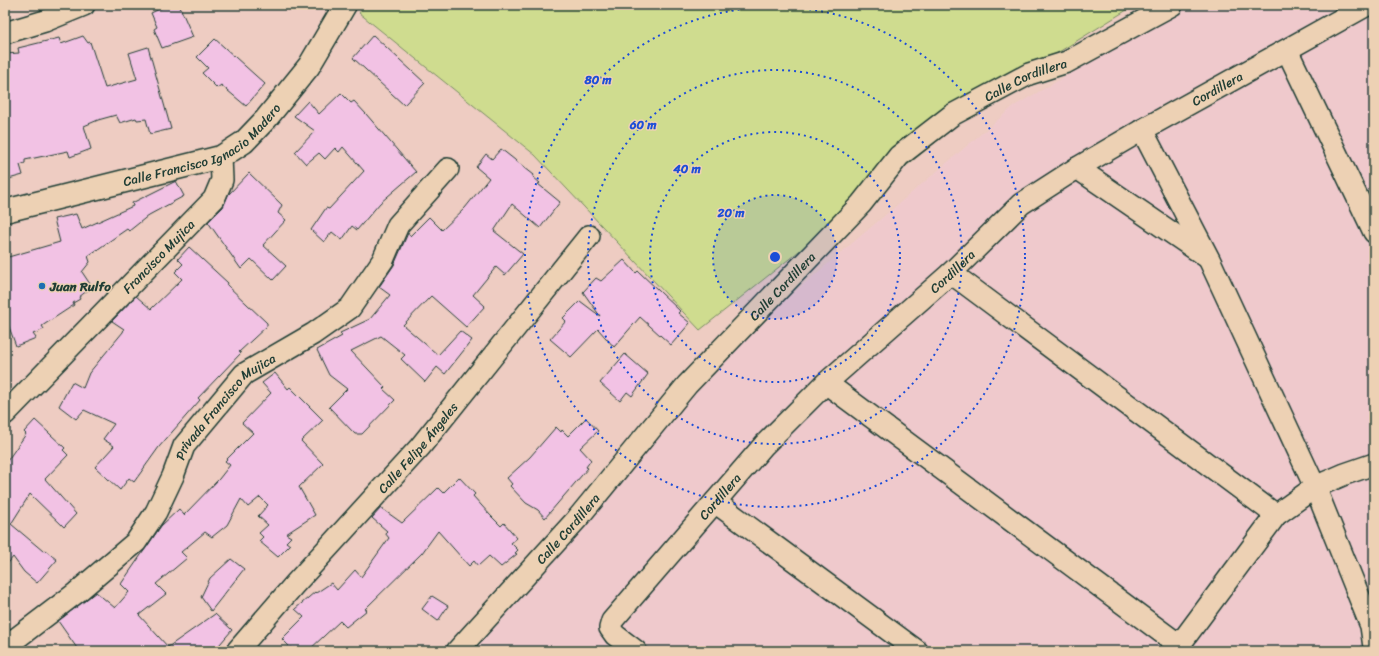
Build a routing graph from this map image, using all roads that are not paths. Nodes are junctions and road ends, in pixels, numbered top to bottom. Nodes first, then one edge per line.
1 (84, 5) edge
2 (345, 5) edge
3 (1172, 5) edge
4 (1367, 5) edge
5 (5, 33) edge
6 (1287, 50) junction
7 (1142, 130) junction
8 (221, 157) junction
9 (1077, 168) junction
10 (448, 169) dead end
11 (5, 211) edge
12 (1374, 232) edge
13 (588, 236) dead end
14 (1209, 259) junction
15 (951, 273) junction
16 (826, 383) junction
17 (5, 414) edge
18 (1374, 464) edge
19 (1316, 487) junction
20 (715, 502) junction
21 (1276, 516) junction
22 (5, 647) edge
23 (1374, 647) edge
24 (1177, 648) edge
25 (237, 651) edge
26 (457, 651) edge
27 (636, 651) edge
28 (917, 651) edge

1 - 5 street
2 - 8 main road, Calle Francisco Ignacio Madero
3 - 26 street, Calle Cordillera
4 - 6 street, Cordillera
6 - 7 street, Cordillera
6 - 12 street
7 - 9 street, Cordillera
7 - 14 street
8 - 11 main road, Calle Francisco Ignacio Madero
8 - 17 street, Francisco Mujica
9 - 14 street
9 - 15 street, Cordillera
10 - 22 street, Privada Francisco Mujica
13 - 25 street, Calle Felipe Ángeles
14 - 19 street
15 - 16 street, Cordillera
15 - 21 street
16 - 20 street, Cordillera
16 - 24 street
18 - 19 street
19 - 21 street
19 - 23 street
20 - 27 street, Cordillera
20 - 28 street
21 - 24 street

